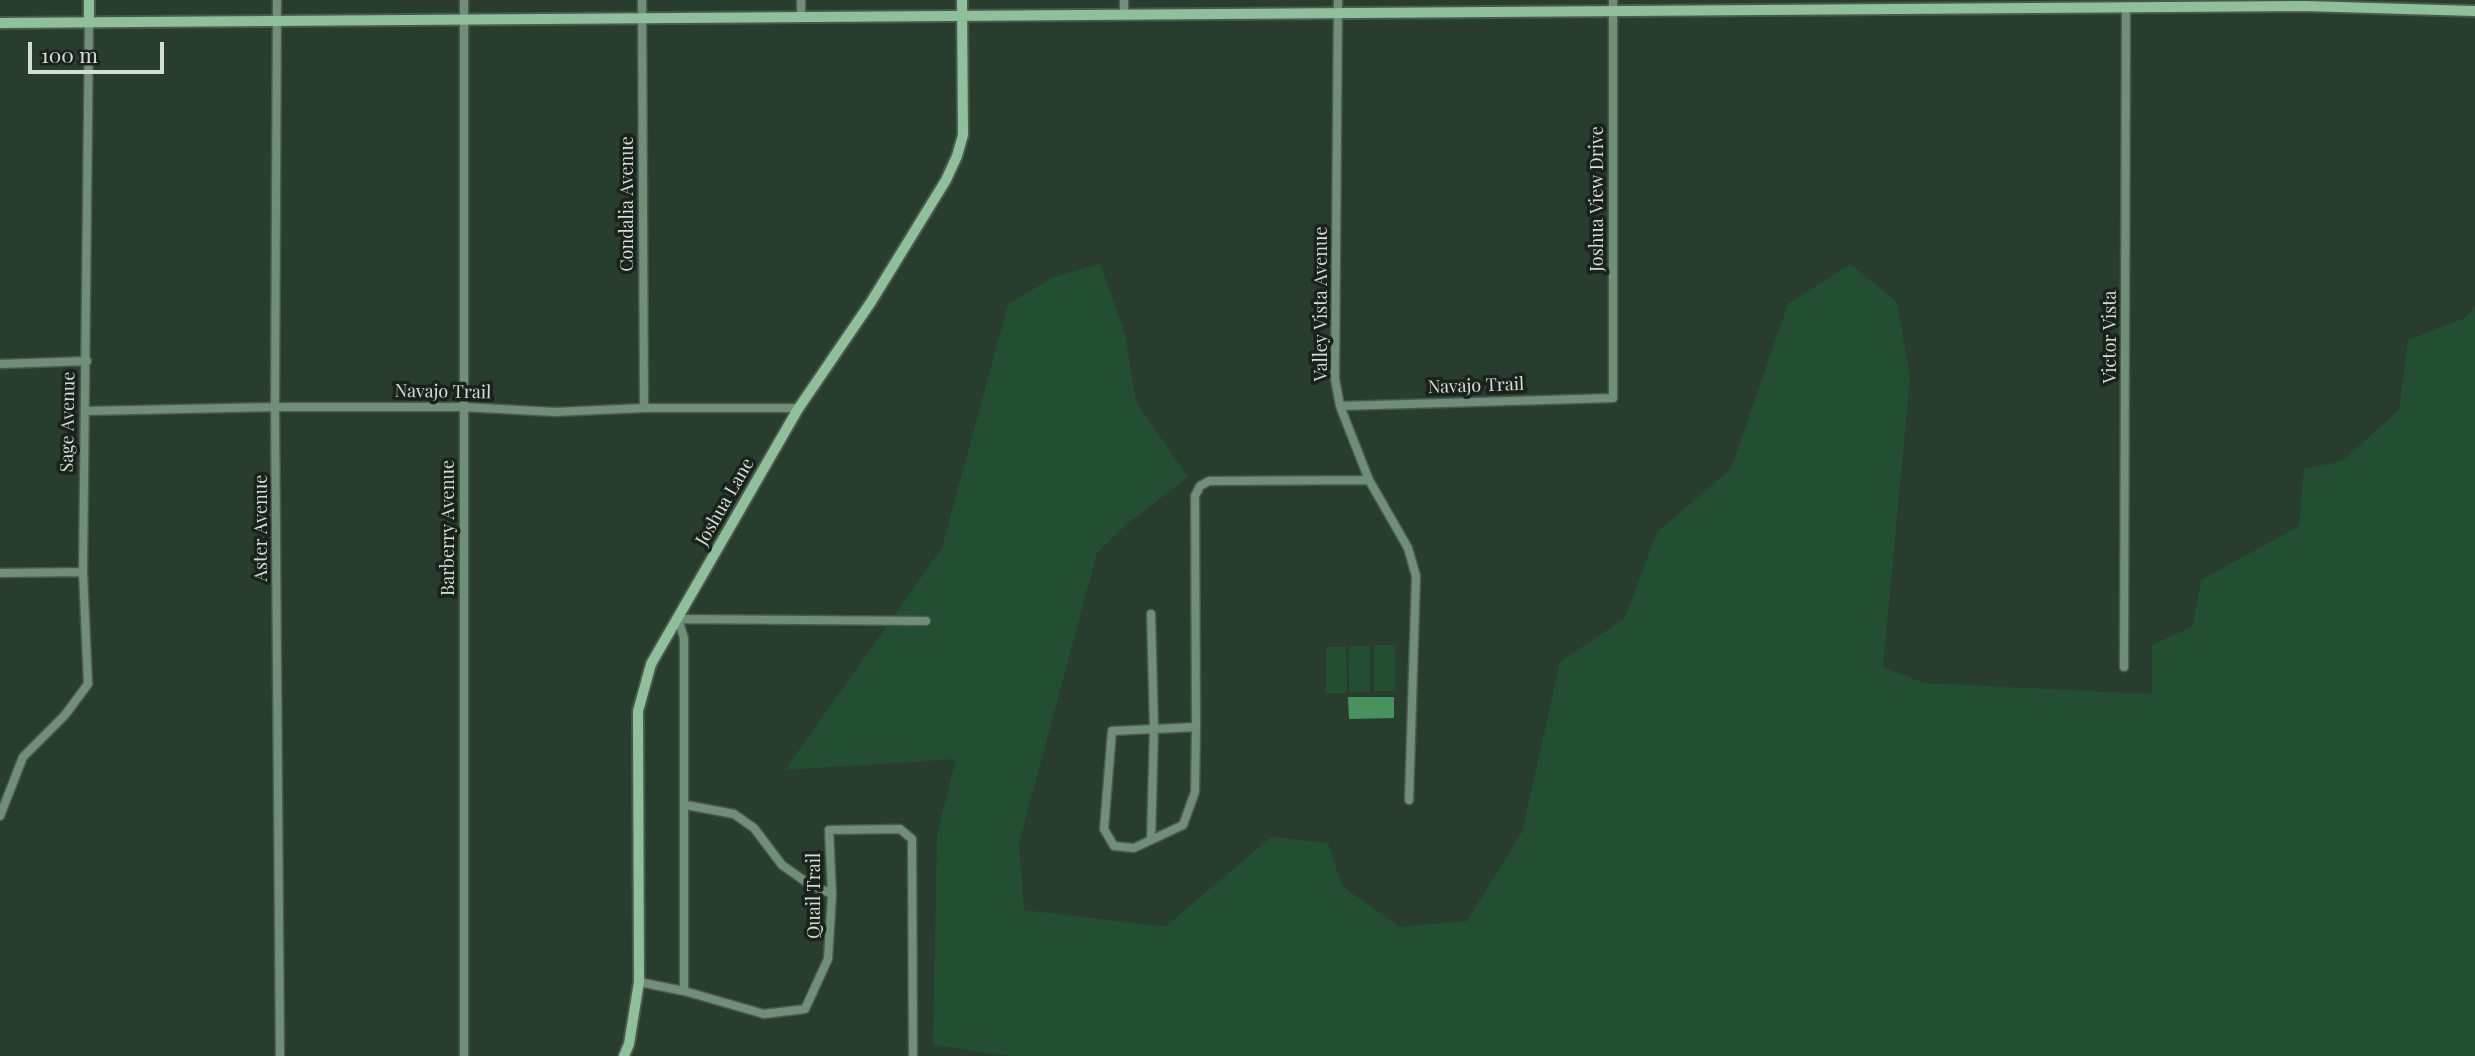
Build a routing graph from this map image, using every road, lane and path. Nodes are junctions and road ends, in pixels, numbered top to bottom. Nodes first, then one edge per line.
1 (89, 0) edge
2 (276, 0) edge
3 (464, 0) edge
4 (642, 0) edge
5 (801, 0) edge
6 (962, 0) edge
7 (1124, 0) edge
8 (1338, 0) edge
9 (2304, 3) edge
10 (1937, 5) edge
11 (1613, 6) edge
12 (2126, 7) junction
13 (2475, 11) edge
14 (962, 15) junction
15 (1124, 15) junction
16 (1338, 15) junction
17 (801, 18) junction
18 (642, 19) junction
19 (464, 20) junction
20 (276, 21) junction
21 (89, 22) junction
22 (0, 23) edge
23 (88, 361) junction
24 (0, 364) edge
25 (1613, 398) joint
26 (1340, 406) junction
27 (275, 407) junction
28 (463, 407) junction
29 (643, 408) junction
30 (799, 408) junction
31 (86, 411) junction
32 (1369, 480) junction
33 (83, 572) junction
34 (0, 573) edge
35 (1151, 614) dead end
36 (678, 619) junction
37 (926, 621) dead end
38 (2124, 667) dead end
39 (1196, 727) junction
40 (1154, 728) junction
41 (1409, 800) dead end
42 (686, 805) junction
43 (0, 816) edge
44 (1152, 840) junction
45 (832, 894) junction
46 (639, 982) junction
47 (684, 991) junction
48 (280, 1056) edge
49 (464, 1056) edge
50 (624, 1056) edge
51 (914, 1056) edge

1 - 21 street, Sage Avenue
2 - 20 street, Aster Avenue
3 - 19 street, Barberry Avenue
4 - 18 street, Condalia Avenue
5 - 17 street
6 - 14 street, Joshua Lane
7 - 15 street
8 - 16 street, Valley Vista Avenue
9 - 12 street
9 - 13 street
10 - 11 street
10 - 12 street
11 - 16 street
11 - 25 street, Joshua View Drive
12 - 38 street, Victor Vista
14 - 15 street
14 - 17 street
14 - 30 street, Joshua Lane
15 - 16 street
16 - 26 street, Valley Vista Avenue
17 - 18 street
18 - 19 street
18 - 29 street, Condalia Avenue
19 - 20 street
19 - 28 street, Barberry Avenue
20 - 21 street
20 - 27 street, Aster Avenue
21 - 22 street
21 - 23 street, Sage Avenue
23 - 24 street
23 - 31 street, Sage Avenue
25 - 26 street, Navajo Trail
26 - 32 street, Valley Vista Avenue
27 - 28 street, Navajo Trail
27 - 31 street, Navajo Trail
27 - 48 street, Aster Avenue
28 - 29 street, Navajo Trail
28 - 49 street, Barberry Avenue
29 - 30 street, Navajo Trail
30 - 36 street, Joshua Lane
31 - 33 street, Sage Avenue
32 - 39 street
32 - 41 street, Valley Vista Avenue
33 - 34 street
33 - 43 street, Sage Avenue
35 - 40 street
36 - 37 street
36 - 42 street
36 - 46 street, Joshua Lane
39 - 40 street
39 - 44 street
40 - 44 street
40 - 44 street
42 - 45 street
42 - 47 street
45 - 47 street, Quail Trail
45 - 51 street, Quail Trail
46 - 47 street
46 - 50 street, Joshua Lane

